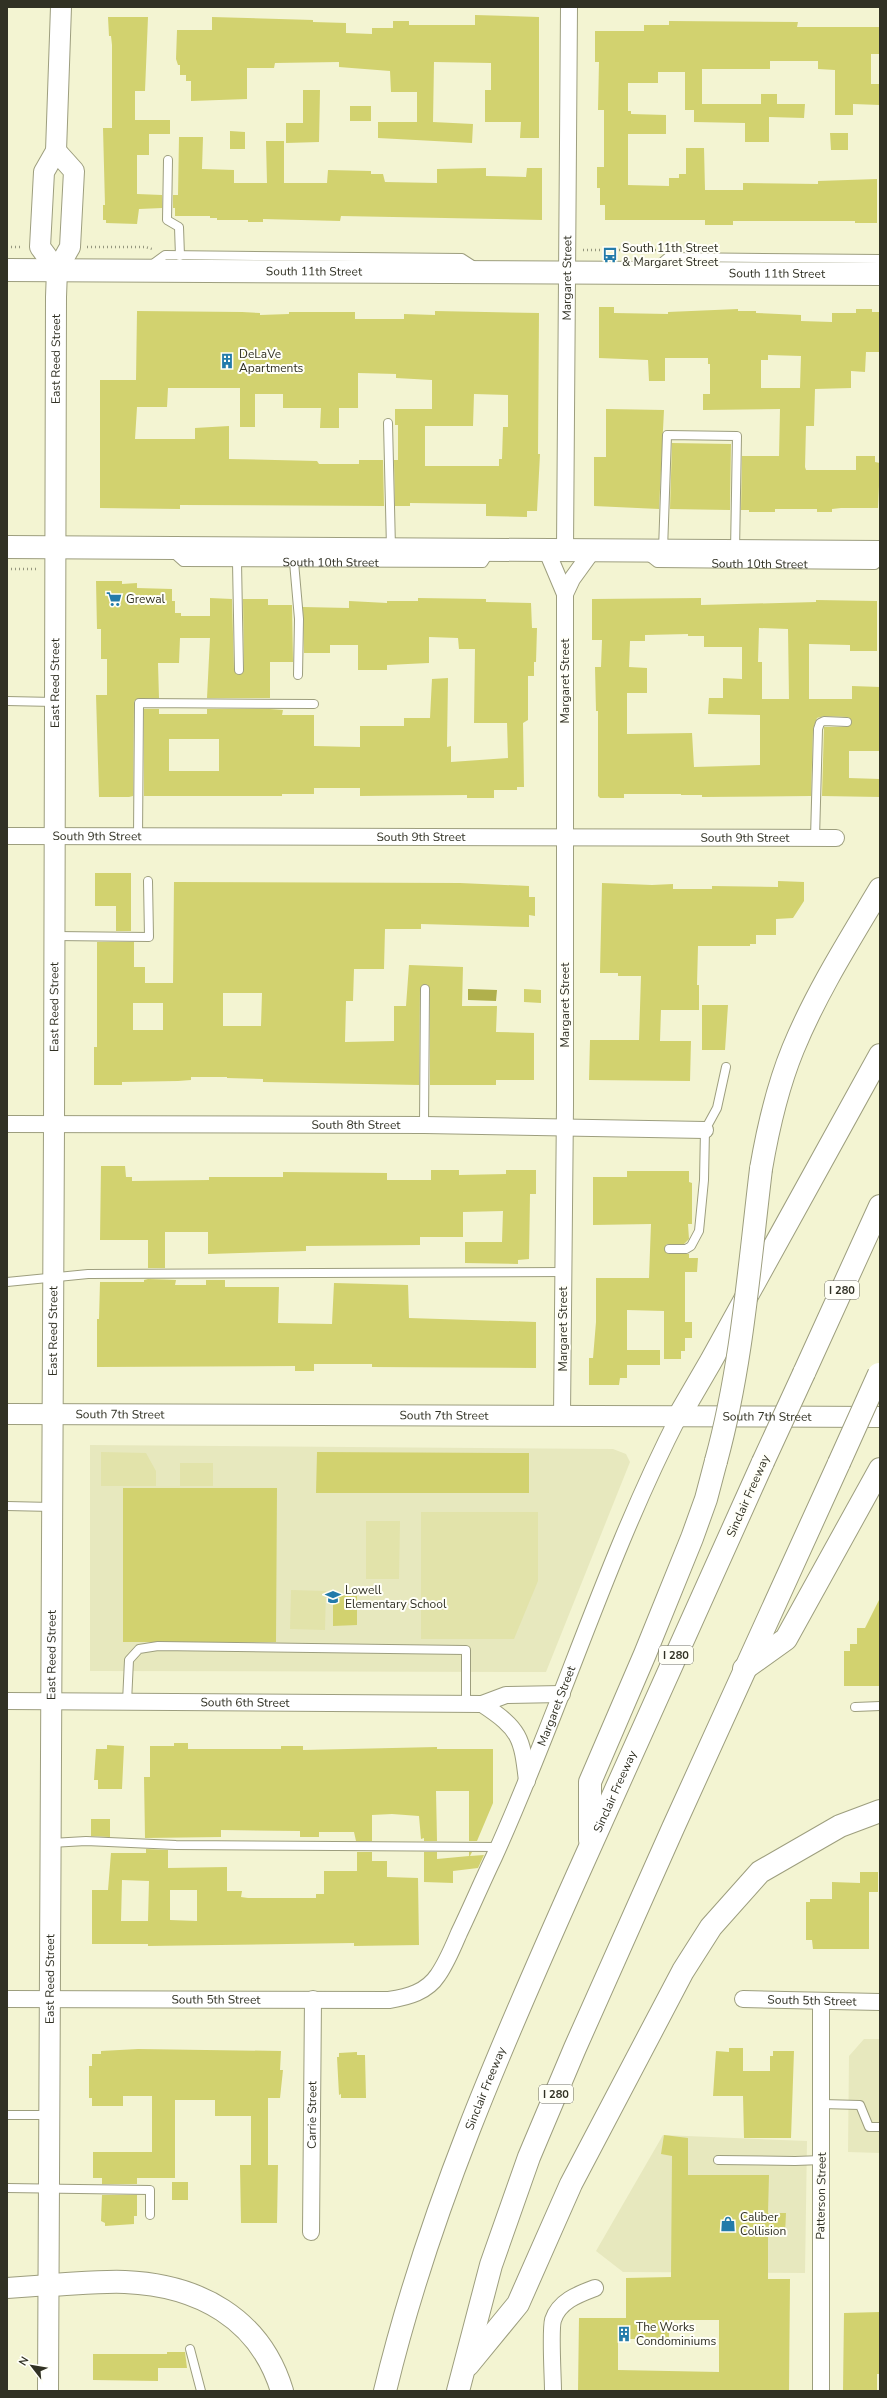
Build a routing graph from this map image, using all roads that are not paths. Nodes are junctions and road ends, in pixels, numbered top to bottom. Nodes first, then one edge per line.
1 (61, 7) edge
2 (569, 7) edge
3 (56, 151) junction
4 (168, 160) dead end
5 (180, 256) junction
6 (880, 258) edge
7 (7, 270) edge
8 (56, 270) junction
9 (143, 270) junction
10 (484, 272) junction
11 (567, 272) junction
12 (650, 273) junction
13 (880, 274) edge
14 (388, 422) dead end
15 (7, 547) edge
16 (56, 548) junction
17 (168, 548) junction
18 (391, 549) junction
19 (491, 549) junction
20 (555, 549) junction
21 (593, 550) junction
22 (641, 550) junction
23 (663, 551) junction
24 (735, 551) junction
25 (880, 552) edge
26 (880, 561) edge
27 (237, 562) junction
28 (294, 562) junction
29 (565, 594) junction
30 (239, 670) dead end
31 (298, 675) dead end
32 (7, 701) edge
33 (55, 702) junction
34 (314, 704) dead end
35 (847, 722) dead end
36 (7, 836) edge
37 (55, 836) junction
38 (138, 837) junction
39 (565, 838) junction
40 (815, 838) junction
41 (836, 838) dead end
42 (148, 881) dead end
43 (880, 889) edge
44 (54, 936) junction
45 (425, 989) dead end
46 (880, 1055) edge
47 (726, 1067) dead end
48 (7, 1124) edge
49 (54, 1124) junction
50 (424, 1125) junction
51 (565, 1127) junction
52 (705, 1130) junction
53 (880, 1206) edge
54 (669, 1249) dead end
55 (563, 1272) junction
56 (53, 1278) junction
57 (7, 1282) edge
58 (879, 1373) edge
59 (52, 1413) junction
60 (7, 1414) edge
61 (562, 1416) junction
62 (679, 1416) junction
63 (880, 1417) edge
64 (880, 1469) edge
65 (7, 1506) edge
66 (52, 1507) junction
67 (743, 1670) junction
68 (562, 1694) junction
69 (7, 1701) edge
70 (52, 1701) junction
71 (127, 1702) junction
72 (466, 1704) junction
73 (482, 1704) junction
74 (880, 1706) edge
75 (855, 1707) dead end
76 (527, 1782) junction
77 (880, 1811) edge
78 (50, 1843) junction
79 (498, 1847) junction
80 (590, 1847) junction
81 (423, 1990) joint
82 (7, 1998) edge
83 (50, 1998) junction
84 (313, 1999) junction
85 (743, 1999) dead end
86 (821, 2000) junction
87 (880, 2002) edge
88 (822, 2104) junction
89 (7, 2115) edge
90 (50, 2115) junction
91 (880, 2127) edge
92 (718, 2160) dead end
93 (822, 2160) junction
94 (7, 2188) edge
95 (50, 2188) junction
96 (150, 2215) dead end
97 (311, 2232) dead end
98 (49, 2285) junction
99 (7, 2288) edge
100 (595, 2288) dead end
101 (190, 2349) dead end
102 (464, 2370) junction
103 (48, 2391) edge
104 (201, 2391) edge
105 (282, 2391) edge
106 (385, 2391) edge
107 (458, 2391) edge
108 (553, 2391) edge
109 (821, 2391) edge

1 - 3 street
2 - 11 street, Margaret Street
3 - 8 street
3 - 8 street
4 - 5 lane
5 - 9 lane, South 11th Street
5 - 10 lane, South 11th Street
6 - 12 lane, South 11th Street
7 - 8 main road, South 11th Street
8 - 9 main road, South 11th Street
8 - 16 street, East Reed Street
9 - 10 main road, South 11th Street
10 - 11 main road, South 11th Street
11 - 12 main road, South 11th Street
11 - 20 street, Margaret Street
12 - 13 main road, South 11th Street
14 - 18 lane
15 - 16 main road, South 10th Street
16 - 17 main road, South 10th Street
16 - 33 street, East Reed Street
17 - 18 main road, South 10th Street
17 - 27 lane, South 10th Street
18 - 19 main road, South 10th Street
19 - 20 main road, South 10th Street
19 - 28 lane, South 10th Street
20 - 21 main road, South 10th Street
20 - 29 street, Margaret Street
21 - 22 main road, South 10th Street
21 - 29 street, Margaret Street
22 - 23 main road, South 10th Street
22 - 26 lane, South 10th Street
23 - 24 main road, South 10th Street
23 - 24 lane
24 - 25 main road, South 10th Street
27 - 28 lane, South 10th Street
27 - 30 lane
28 - 31 lane
29 - 39 street, Margaret Street
32 - 33 lane
33 - 37 street, East Reed Street
34 - 38 lane
35 - 40 lane
36 - 37 street, South 9th Street
37 - 38 street, South 9th Street
37 - 44 street, East Reed Street
38 - 39 street, South 9th Street
39 - 40 street, South 9th Street
39 - 51 street, Margaret Street
40 - 41 street, South 9th Street
42 - 44 lane
43 - 80 main road, bridge
44 - 49 street, East Reed Street
45 - 50 lane
46 - 62 main road
47 - 52 lane
48 - 49 street, South 8th Street
49 - 50 street, South 8th Street
49 - 56 street, East Reed Street
50 - 51 street, South 8th Street
51 - 52 street, South 8th Street
51 - 55 street, Margaret Street
52 - 54 lane
53 - 80 main road, Sinclair Freeway / I 280, bridge
55 - 56 lane
55 - 61 street, Margaret Street
56 - 57 lane
56 - 59 street, East Reed Street
58 - 67 main road, I 280, bridge
59 - 60 street, South 7th Street
59 - 61 street, South 7th Street
59 - 66 street, East Reed Street
61 - 62 street, South 7th Street
62 - 63 street, South 7th Street
62 - 68 street, Margaret Street
64 - 67 main road
65 - 66 lane
66 - 70 street, East Reed Street
67 - 102 main road, I 280
68 - 73 street, South 6th Street
68 - 76 street, Margaret Street
69 - 70 street, South 6th Street
70 - 71 street, South 6th Street
70 - 78 street, East Reed Street
71 - 72 street, South 6th Street
71 - 72 lane
72 - 73 street, South 6th Street
73 - 76 street
74 - 75 lane
76 - 79 street, Margaret Street
77 - 102 main road
78 - 79 lane
78 - 83 street, East Reed Street
79 - 81 street, Margaret Street
80 - 106 main road, Sinclair Freeway / I 280
81 - 84 street, South 5th Street
82 - 83 street, South 5th Street
83 - 84 street, South 5th Street
83 - 90 street, East Reed Street
84 - 97 street, Carrie Street
85 - 86 street, South 5th Street
86 - 87 street, South 5th Street
86 - 88 street, Patterson Street
88 - 91 lane
88 - 93 street, Patterson Street
89 - 90 lane
90 - 95 street, East Reed Street
92 - 93 lane
93 - 109 street, Patterson Street
94 - 95 lane
95 - 96 lane
95 - 98 street, East Reed Street
98 - 99 street
98 - 103 street, East Reed Street
98 - 105 main road
100 - 108 street
101 - 104 lane
102 - 107 main road, I 280

